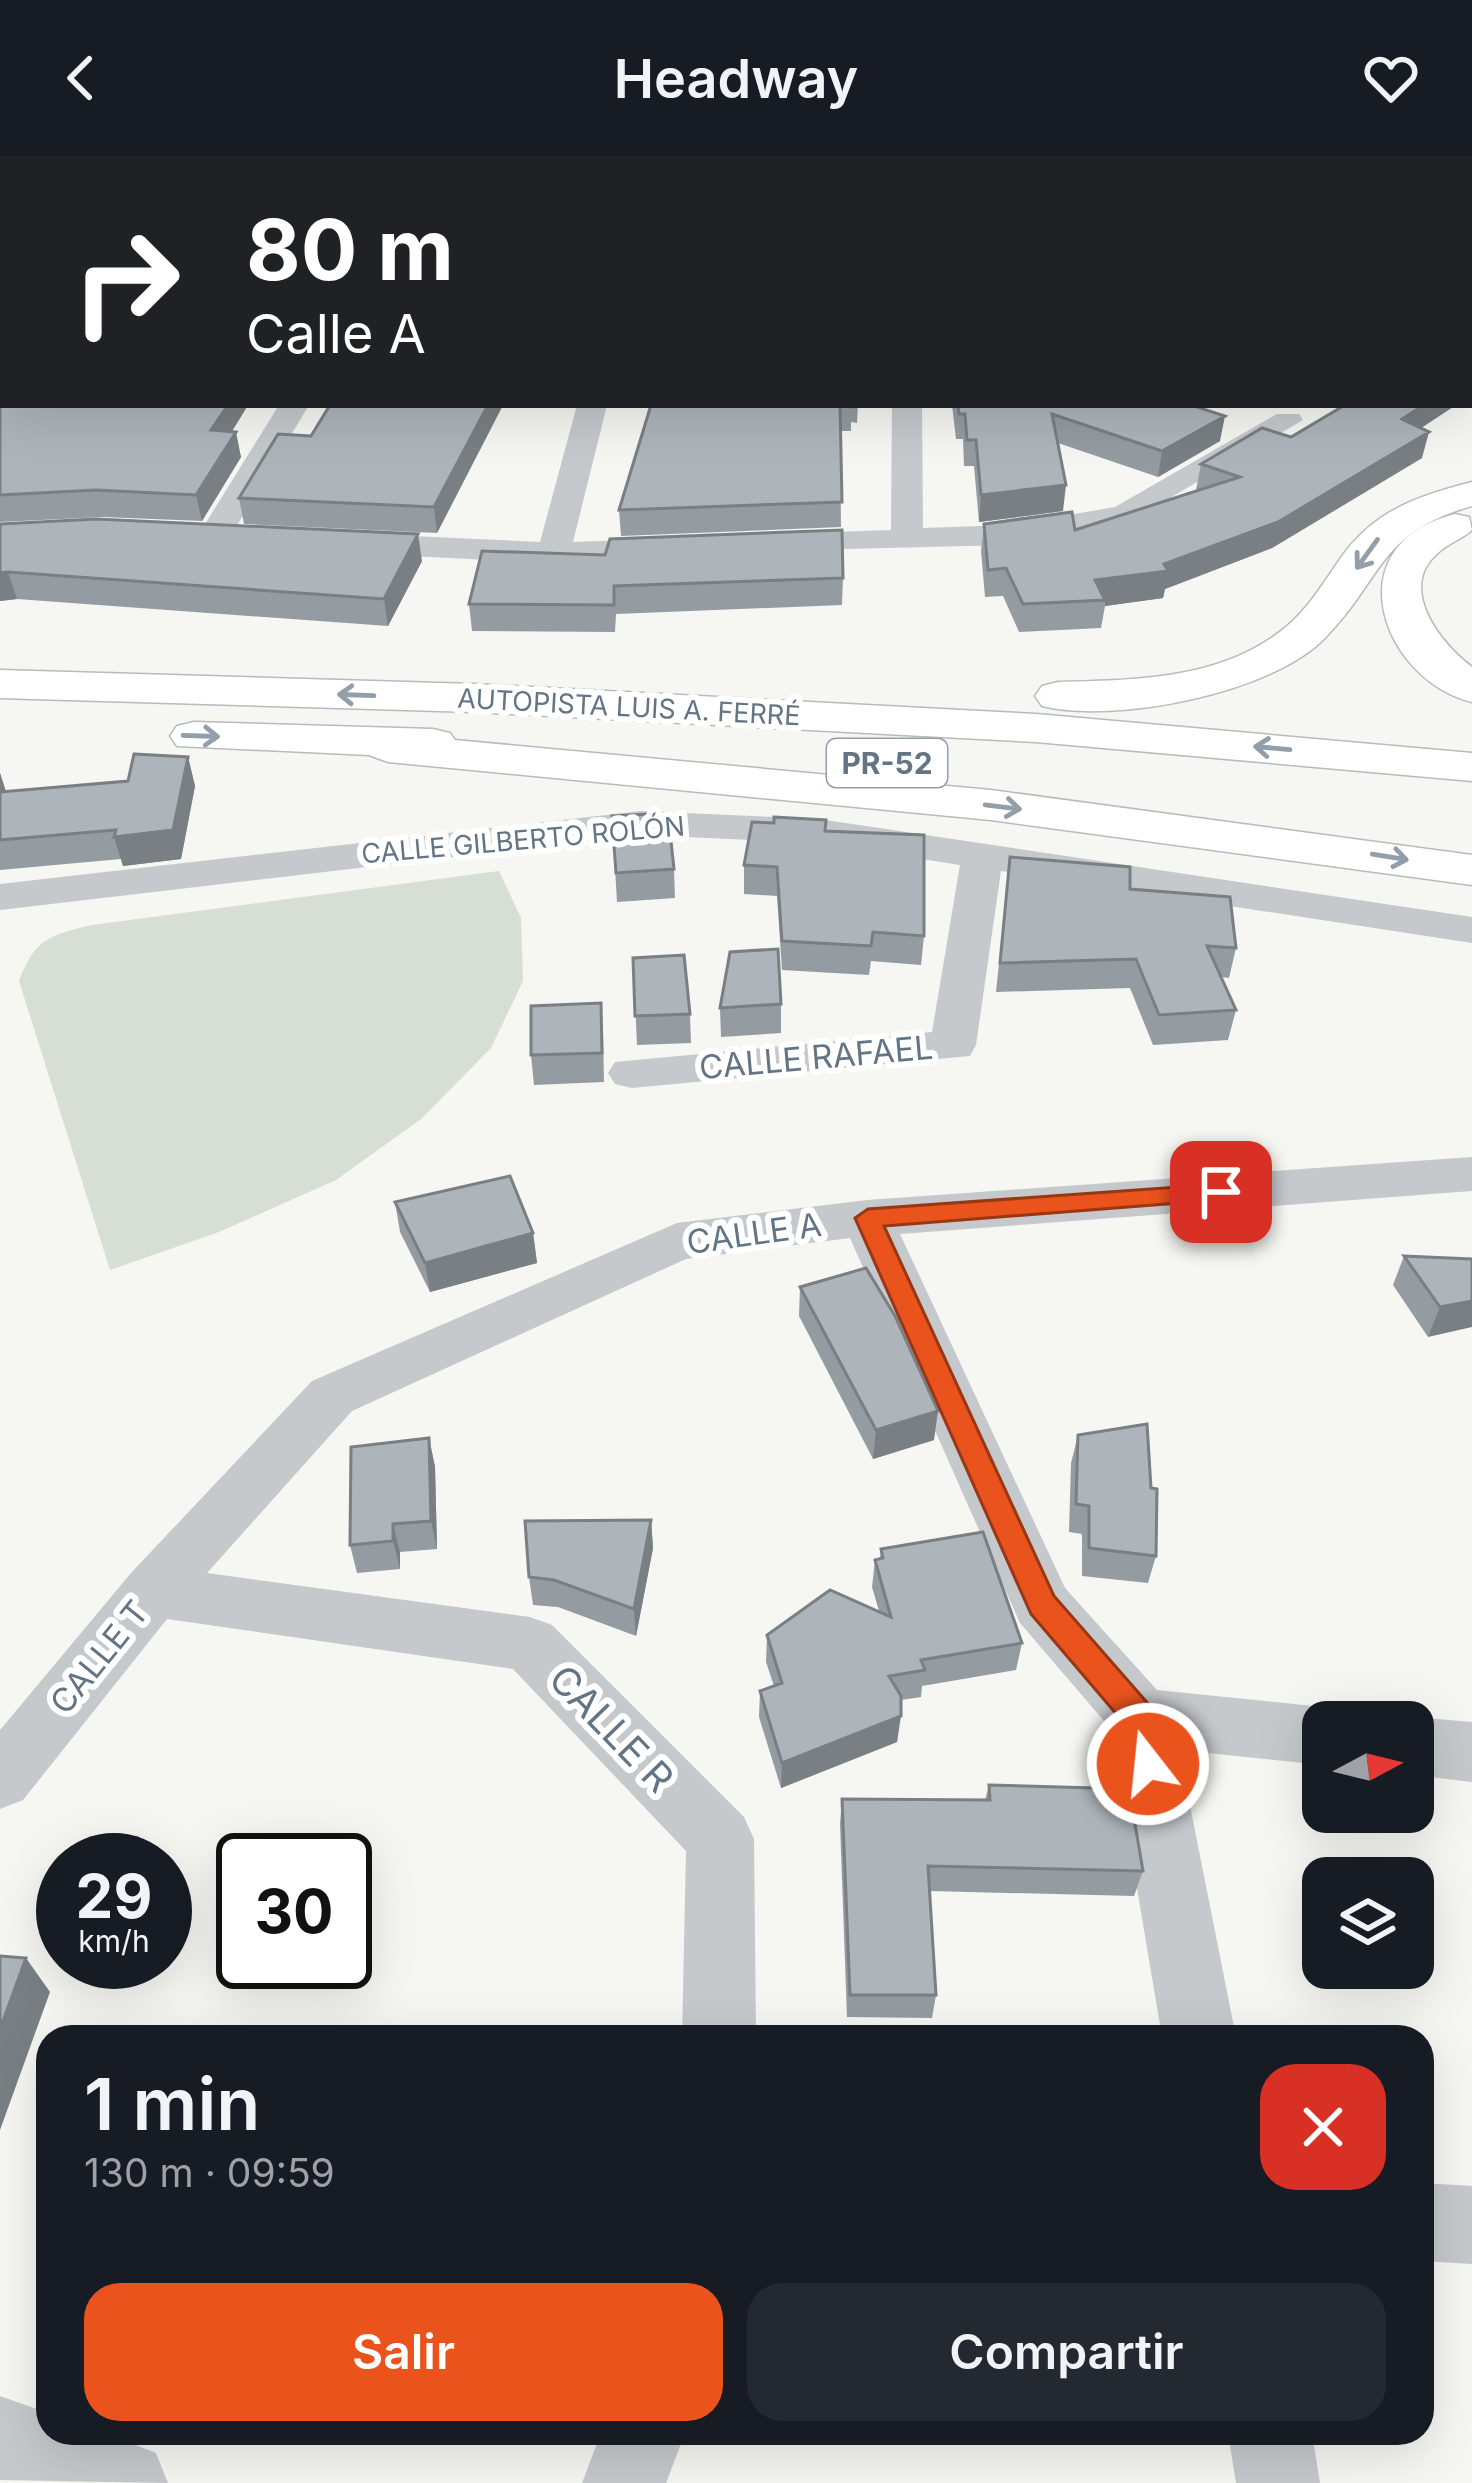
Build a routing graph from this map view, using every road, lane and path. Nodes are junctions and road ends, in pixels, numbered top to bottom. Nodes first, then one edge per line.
1 (291, 408) edge
2 (591, 408) edge
3 (907, 408) edge
4 (1264, 408) edge
5 (1299, 413) edge
6 (1470, 500) edge
7 (907, 538) junction
8 (260, 539) edge
9 (305, 541) edge
10 (554, 553) junction
11 (0, 684) edge
12 (1472, 688) edge
13 (473, 698) junction
14 (139, 734) dead end
15 (301, 740) junction
16 (1472, 767) edge
17 (1472, 810) edge
18 (982, 857) junction
19 (1472, 870) edge
20 (0, 897) edge
21 (1472, 930) edge
22 (632, 1073) dead end
23 (1472, 1174) edge
24 (868, 1218) junction
25 (153, 1591) junction
26 (1140, 1717) junction
27 (1302, 1734) edge
28 (1434, 1748) edge
29 (1472, 1752) edge
30 (0, 1778) edge
31 (719, 2025) edge
32 (1196, 2025) edge
33 (1434, 2223) edge
34 (1472, 2225) edge
35 (0, 2438) edge
36 (638, 2445) edge
37 (1272, 2445) edge
38 (126, 2483) edge
39 (624, 2483) edge
40 (1278, 2483) edge

1 - 8 street
2 - 10 street
3 - 7 street
4 - 5 street
5 - 7 street
6 - 12 highway
6 -> 13 highway
7 - 10 street
9 - 10 street
13 -> 11 highway, AUTOPISTA LUIS A. FERRÉ / PR-52
16 -> 13 highway, AUTOPISTA LUIS A. FERRÉ / PR-52
14 -> 15 highway, AUTOPISTA LUIS A. FERRÉ / PR-52
15 - 17 highway, AUTOPISTA LUIS A. FERRÉ / PR-52
15 -> 19 highway
18 - 20 street, CALLE GILBERTO ROLÓN
18 - 21 street, CALLE GILBERTO ROLÓN
18 - 22 street, CALLE RAFAEL
23 - 24 street, CALLE A
24 - 25 street, CALLE A
24 - 26 street
25 - 30 street, CALLE T
25 - 31 street, CALLE R
26 - 27 street
26 - 32 street
28 - 29 street
33 - 34 street
35 - 38 street
36 - 39 street
37 - 40 street

